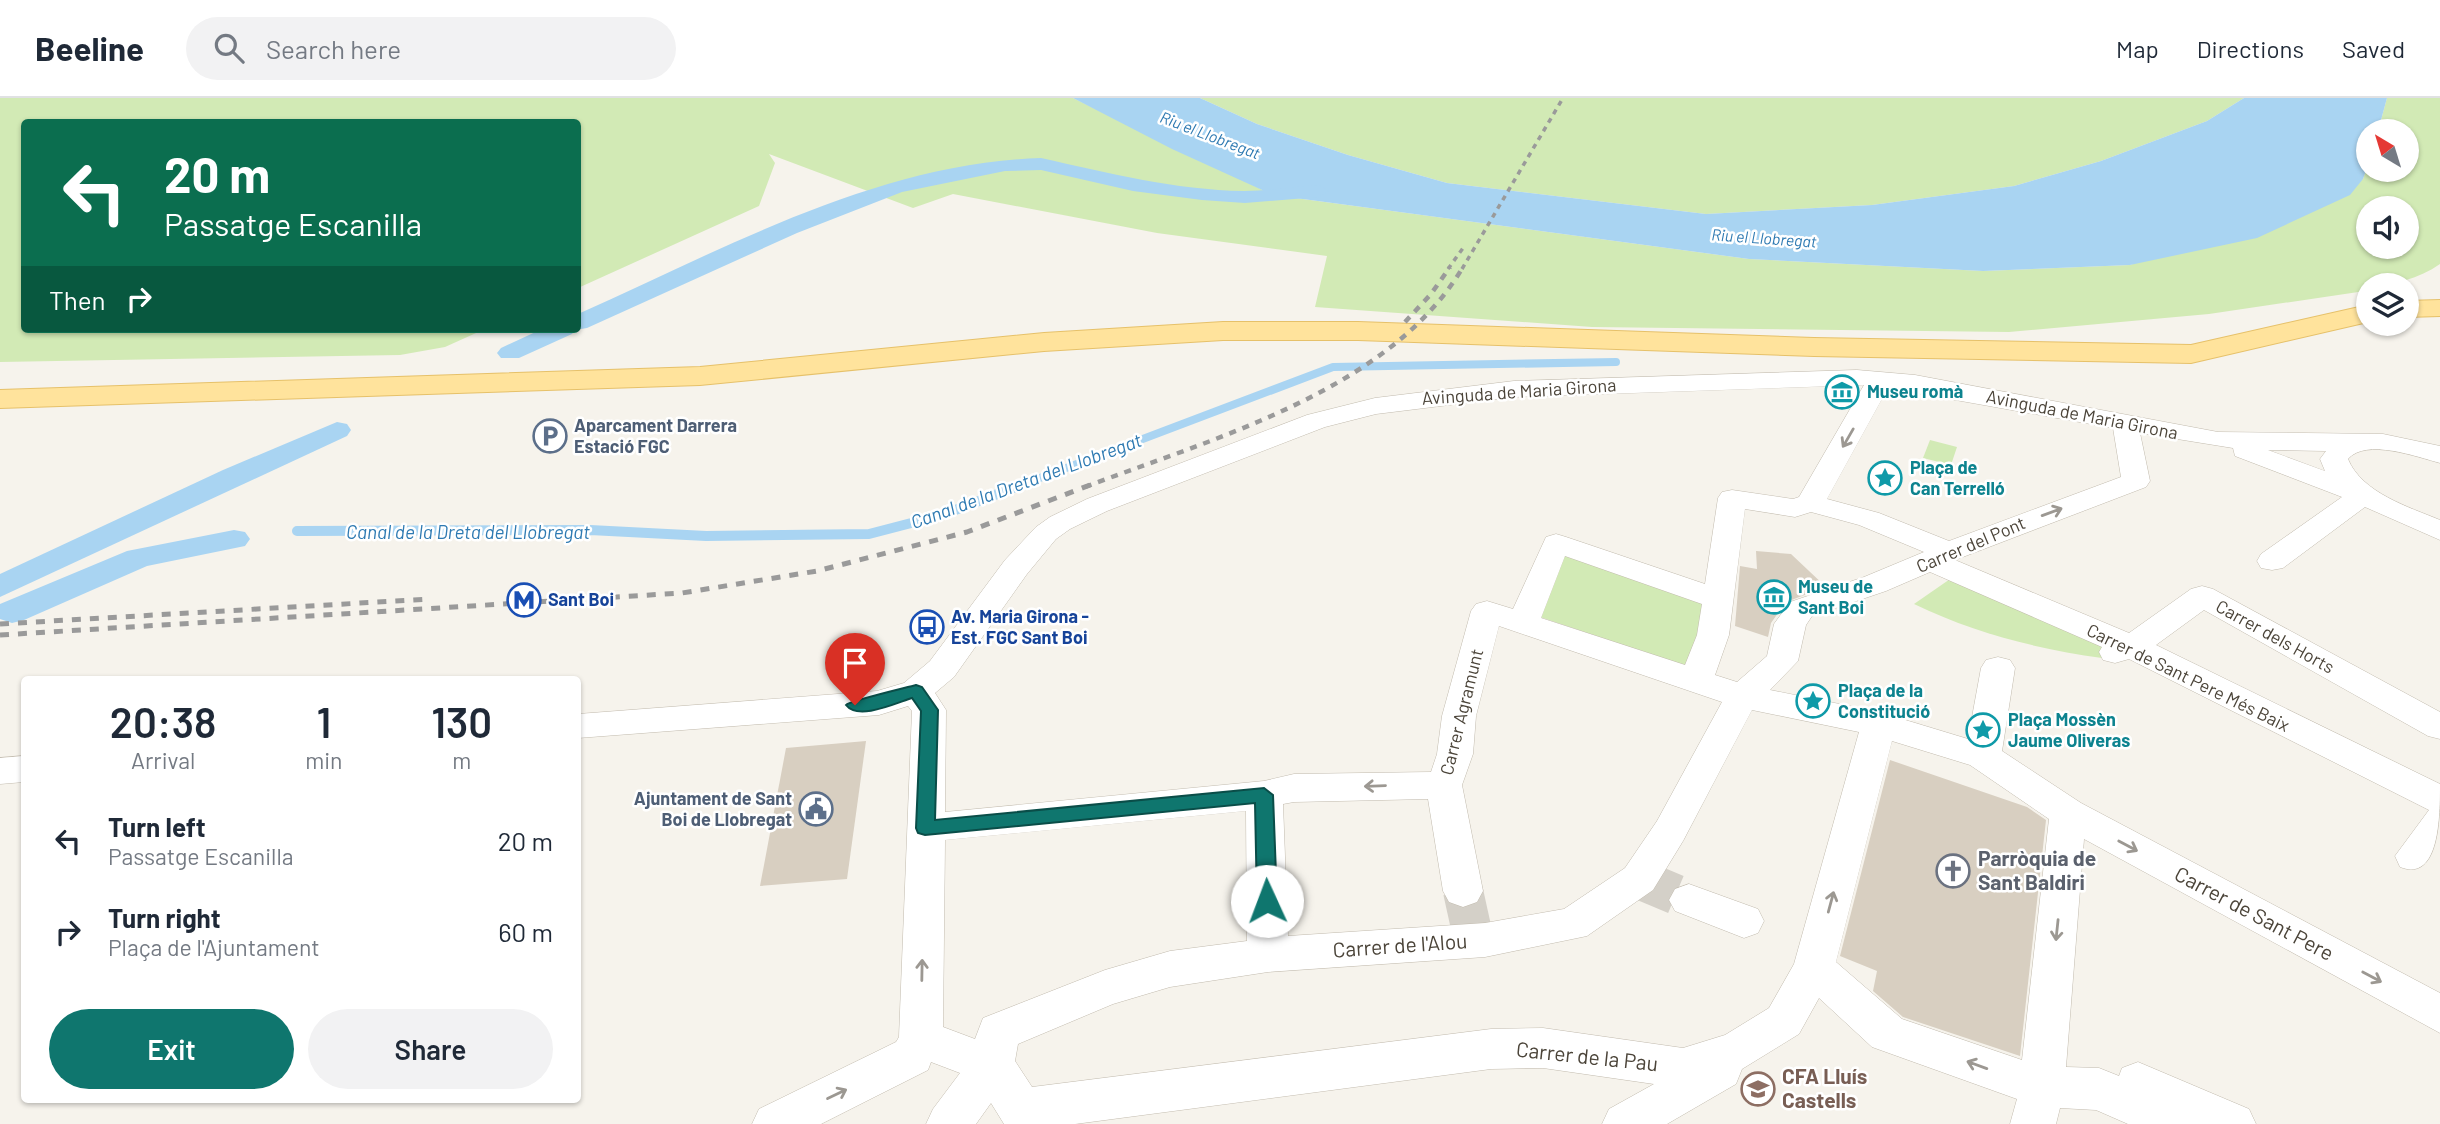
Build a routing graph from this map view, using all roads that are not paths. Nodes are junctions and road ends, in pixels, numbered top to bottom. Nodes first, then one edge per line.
1 (2440, 308) edge
2 (2419, 309) edge
3 (2356, 316) edge
4 (1881, 378) junction
5 (0, 399) edge
6 (2125, 423) junction
7 (2440, 430) edge
8 (2218, 440) junction
9 (2353, 444) junction
10 (2393, 444) junction
11 (2440, 455) edge
12 (2373, 500) junction
13 (1810, 503) junction
14 (2440, 521) edge
15 (2440, 531) edge
16 (1941, 557) junction
17 (2272, 561) dead end
18 (1718, 598) junction
19 (1523, 622) junction
20 (2123, 649) junction
21 (1998, 668) dead end
22 (1692, 679) junction
23 (916, 691) junction
24 (1738, 704) junction
25 (581, 726) edge
26 (2440, 727) edge
27 (1881, 737) junction
28 (1983, 756) junction
29 (21, 769) edge
30 (0, 771) edge
31 (1444, 785) junction
32 (1264, 795) junction
33 (2440, 800) edge
34 (2068, 813) junction
35 (2440, 821) edge
36 (925, 828) junction
37 (2414, 856) dead end
38 (1463, 891) tunnel mouth
39 (1689, 900) tunnel mouth
40 (1744, 921) dead end
41 (1268, 955) junction
42 (1807, 960) junction
43 (2440, 1014) edge
44 (921, 1039) junction
45 (1737, 1051) junction
46 (992, 1065) junction
47 (2099, 1089) junction
48 (2042, 1112) edge
49 (1020, 1117) edge
50 (775, 1124) edge
51 (948, 1124) edge
52 (1625, 1124) edge
53 (2177, 1124) edge
54 (2233, 1124) edge

1 - 2 main road
3 - 5 main road
4 - 6 street, Avinguda de Maria Girona
4 -> 13 street
4 - 23 street, Avinguda de Maria Girona
6 - 8 street, Avinguda de Maria Girona
16 -> 6 street, Carrer del Pont
7 - 10 street
8 - 9 street
8 - 12 street
9 - 10 street
9 - 12 street
10 - 11 street
12 - 14 street
12 - 15 street
12 - 17 street
13 - 16 street, Carrer de Sant Pere Més Baix
13 - 18 street, Carrer de Sant Pere Més Baix
16 - 20 street, Carrer de Sant Pere Més Baix
16 - 24 street, Carrer del Pont
18 - 19 street
18 - 22 street
19 - 22 street
19 - 31 street, Carrer Agramunt
20 - 26 street, Carrer dels Horts
20 - 33 street, Carrer de Sant Pere Més Baix
21 - 28 street
22 - 24 street
23 - 25 street
23 - 36 street
24 - 27 street
24 - 41 street, Carrer de l'Alou
27 - 28 street
42 -> 27 street, Carrer de la Pau
28 - 34 street
29 - 30 street
31 -> 32 street
31 - 38 street, Carrer Agramunt
32 - 36 street
32 - 41 street
34 -> 43 street, Carrer de Sant Pere
34 -> 48 street
35 - 37 street
44 -> 36 street
39 - 40 street
41 - 46 street, Carrer de l'Alou
42 - 45 street, Carrer de la Pau
48 -> 42 street
44 - 46 street
50 -> 44 street
45 - 49 street, Carrer de la Pau
45 - 52 street
46 - 49 street
46 - 51 street
47 - 48 street
47 - 53 street
47 - 54 street

